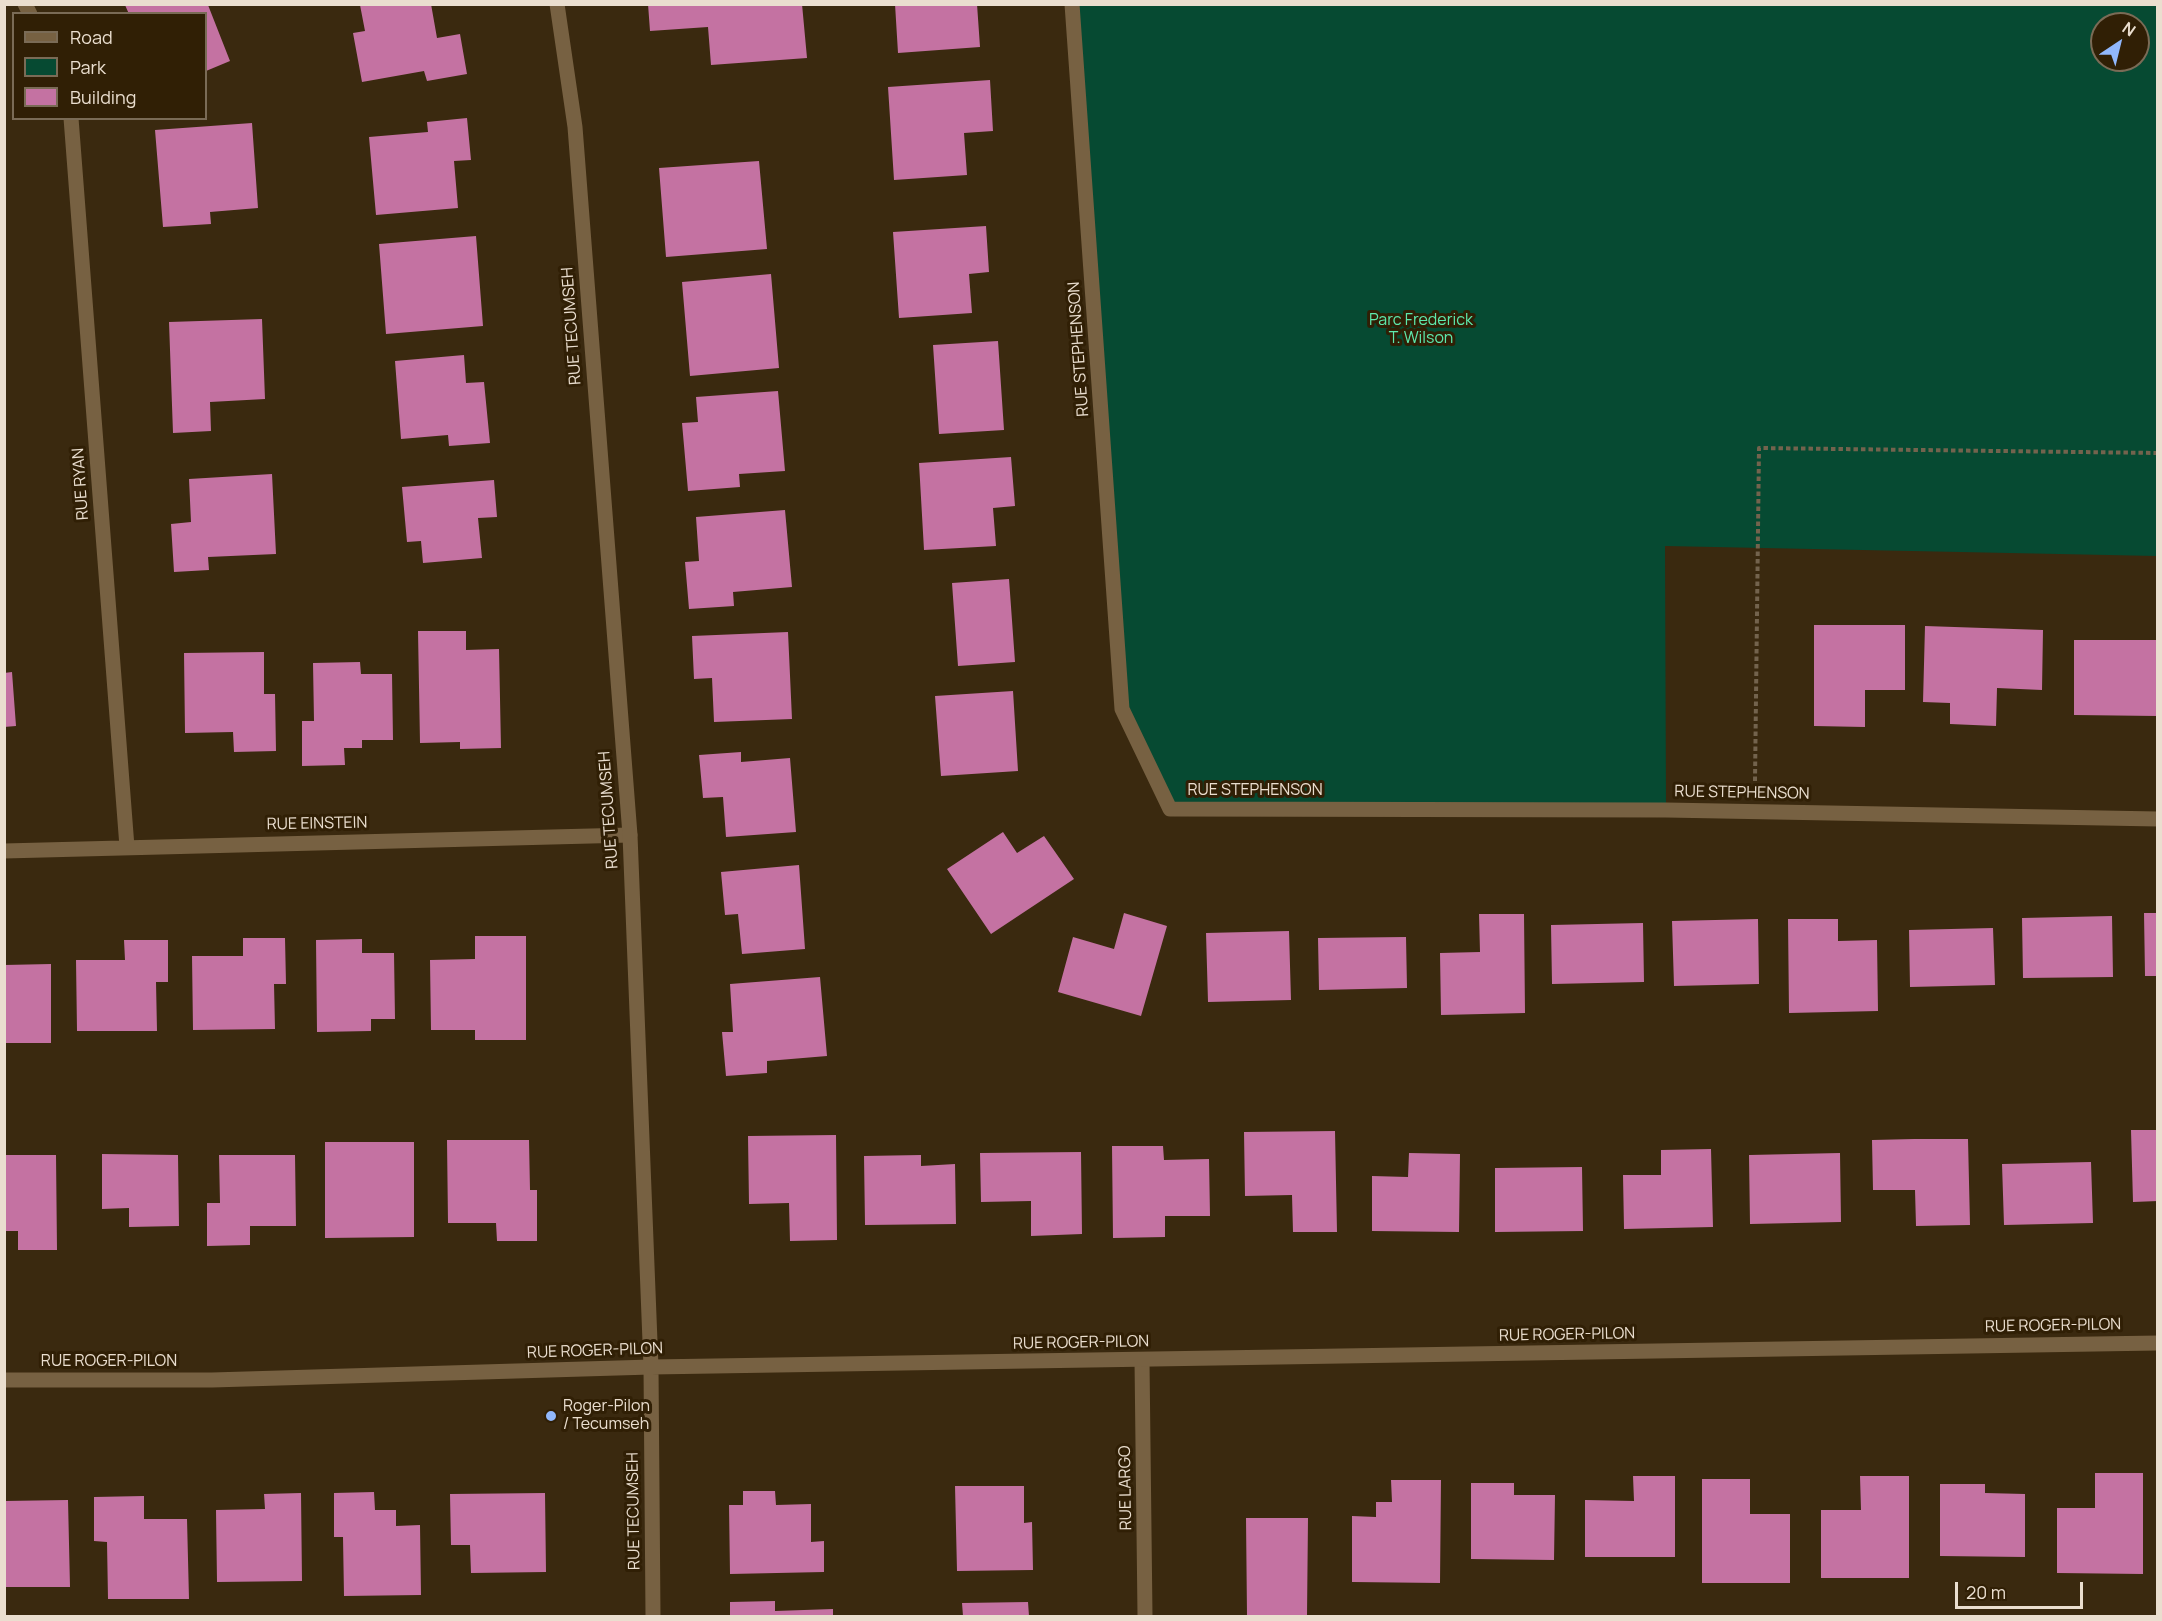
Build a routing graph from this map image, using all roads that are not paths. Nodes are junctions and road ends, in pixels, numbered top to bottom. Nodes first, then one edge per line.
1 (557, 4) edge
2 (1072, 4) edge
3 (71, 120) edge
4 (2157, 819) edge
5 (630, 835) junction
6 (127, 847) junction
7 (4, 850) edge
8 (2157, 1342) edge
9 (1142, 1360) junction
10 (651, 1367) junction
11 (4, 1380) edge
12 (653, 1617) edge
13 (1145, 1617) edge

1 - 5 street, RUE TECUMSEH
2 - 4 street, RUE STEPHENSON
3 - 6 street, RUE RYAN
5 - 6 street, RUE EINSTEIN
5 - 10 street, RUE TECUMSEH
6 - 7 street, RUE EINSTEIN
8 - 9 street, RUE ROGER-PILON
9 - 10 street, RUE ROGER-PILON
9 - 13 street, RUE LARGO
10 - 11 street, RUE ROGER-PILON
10 - 12 street, RUE TECUMSEH

